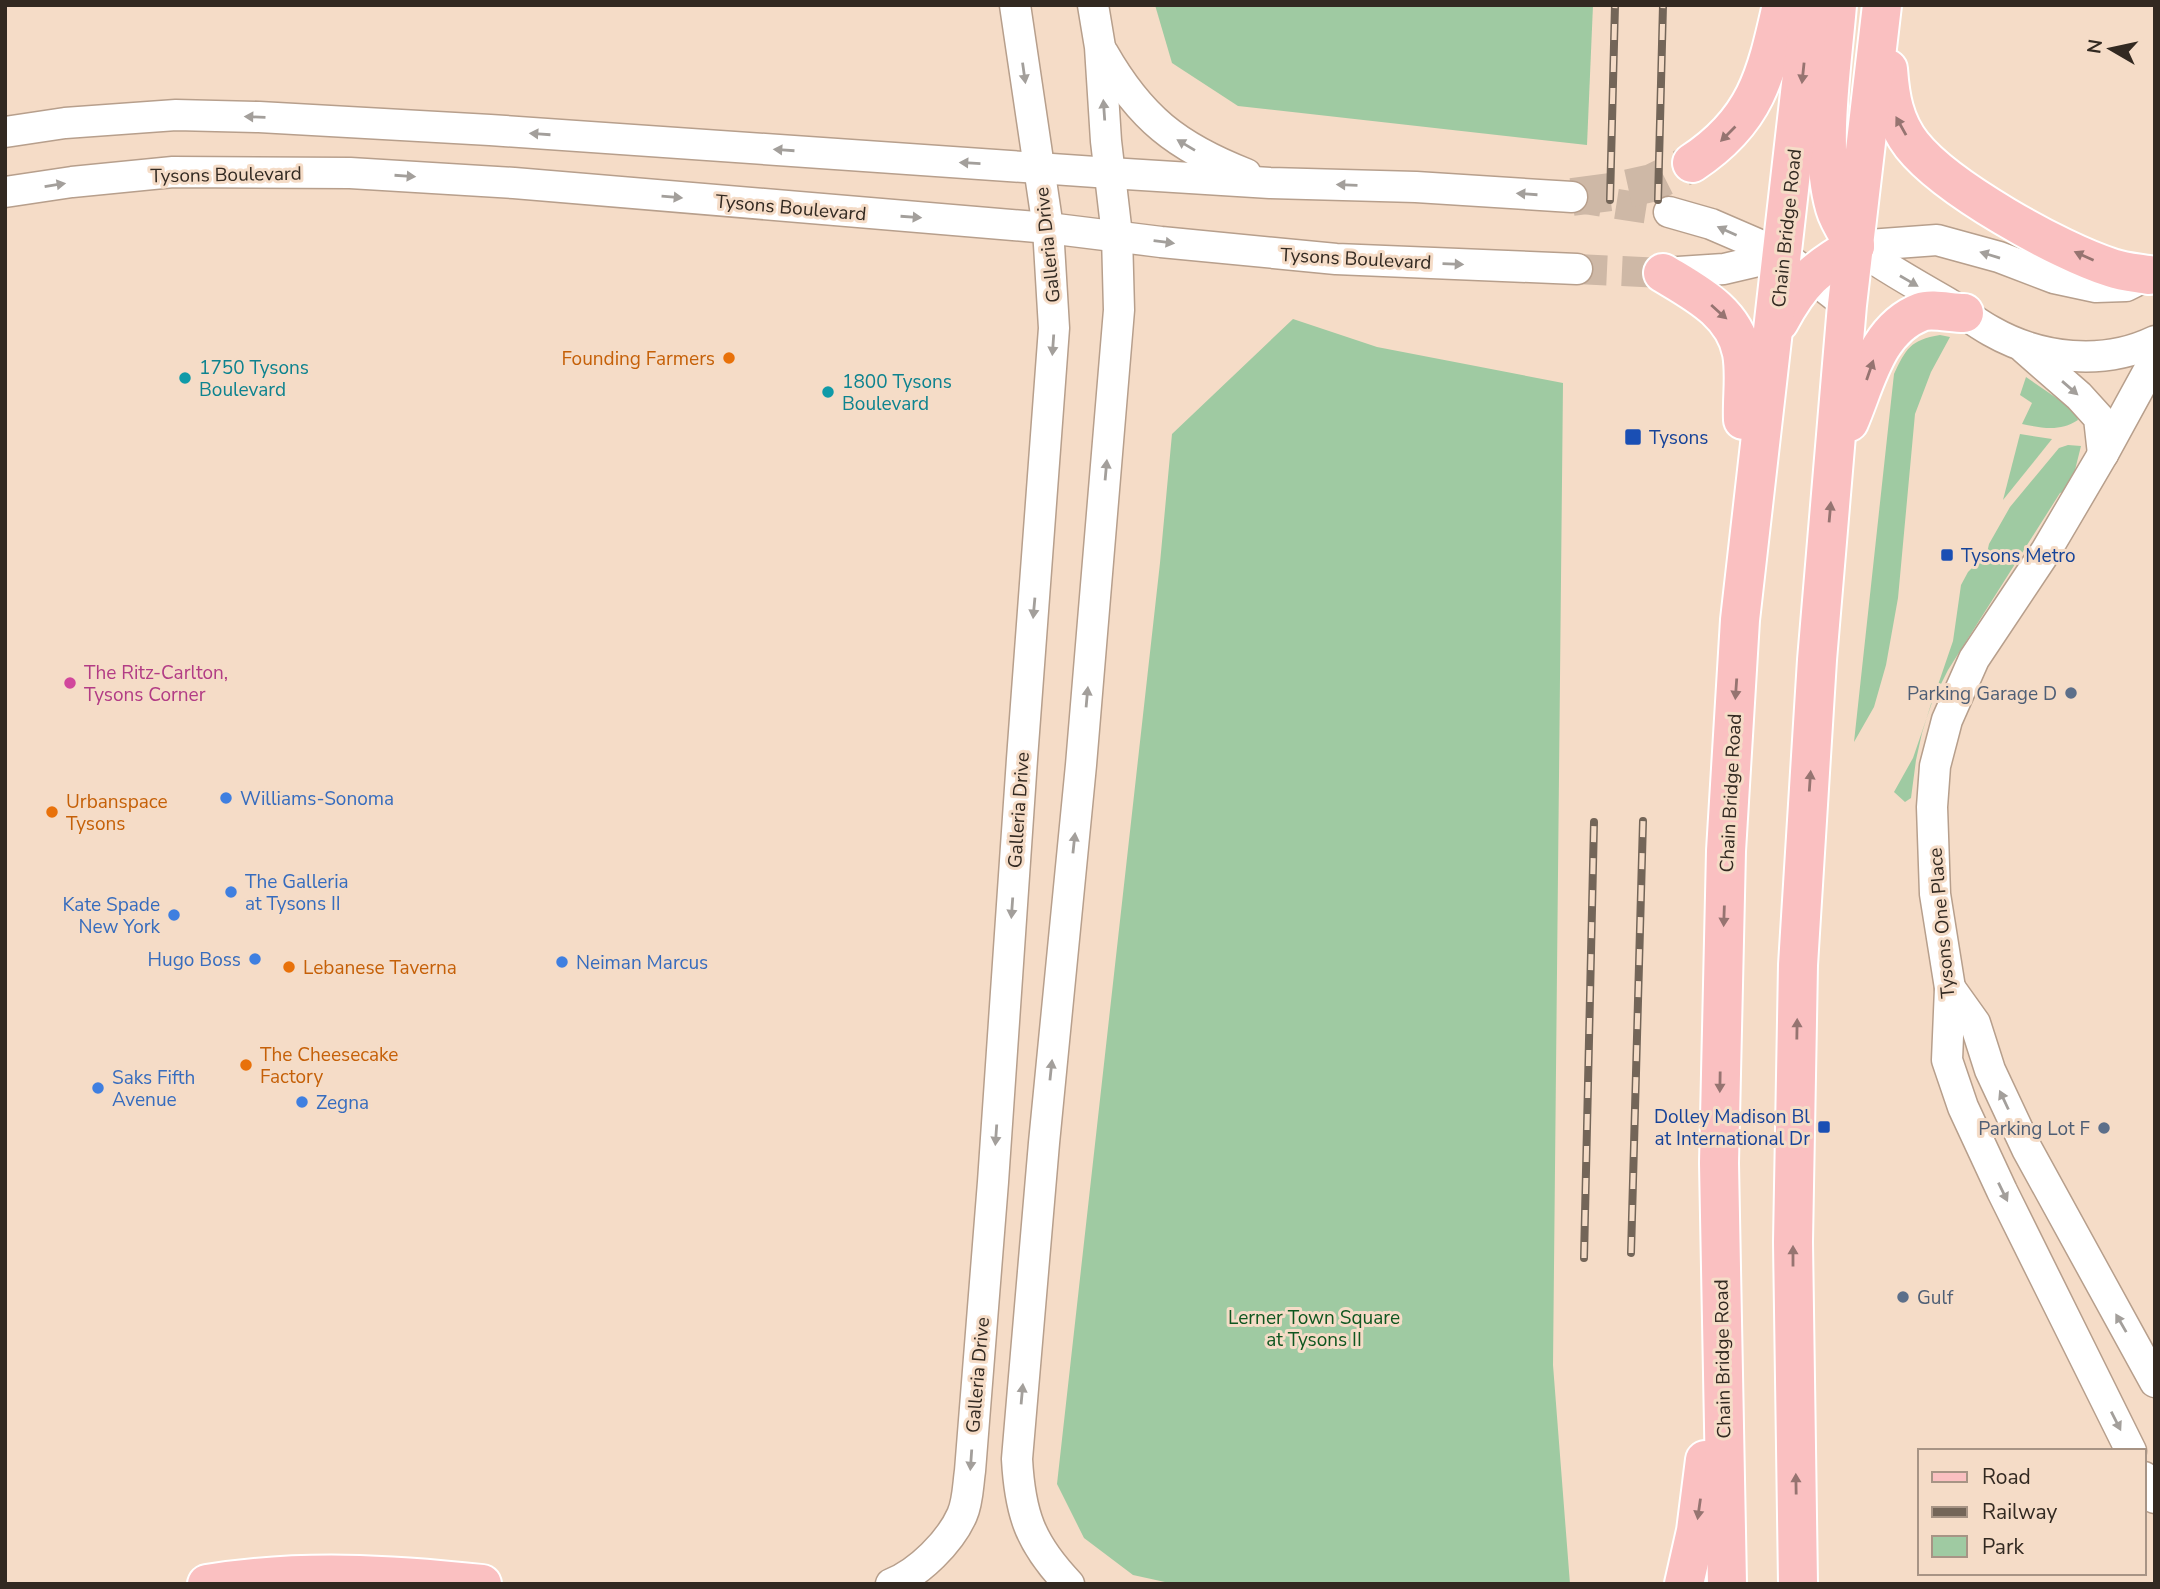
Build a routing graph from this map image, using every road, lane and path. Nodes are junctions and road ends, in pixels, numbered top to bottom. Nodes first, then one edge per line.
1 (1015, 5) edge
2 (1093, 5) edge
3 (1782, 5) edge
4 (1810, 5) edge
5 (1837, 5) edge
6 (1883, 5) edge
7 (1100, 47) junction
8 (5, 132) edge
9 (1866, 155) junction
10 (1692, 163) tunnel mouth
11 (1038, 168) junction
12 (1110, 173) junction
13 (1270, 183) junction
14 (5, 192) edge
15 (1572, 197) dead end
16 (1835, 208) junction
17 (1669, 212) tunnel mouth
18 (1048, 228) junction
19 (1117, 235) junction
20 (1855, 246) junction
21 (1796, 265) junction
22 (1577, 269) tunnel mouth
23 (2152, 272) edge
24 (1663, 273) joint
25 (1847, 305) junction
26 (1964, 313) junction
27 (2155, 341) edge
28 (2019, 343) junction
29 (2155, 359) edge
30 (2103, 454) junction
31 (1835, 456) junction
32 (1740, 620) junction
33 (1950, 988) junction
34 (1722, 1344) junction
35 (2155, 1382) edge
36 (2130, 1449) edge
37 (2146, 1481) edge
38 (2155, 1498) edge
39 (216, 1583) edge
40 (482, 1584) edge
41 (891, 1584) edge
42 (1069, 1584) edge
43 (1684, 1584) edge
44 (1727, 1584) edge
45 (1798, 1584) edge

1 -> 11 street, Galleria Drive
2 - 7 street
3 -> 10 main road
4 -> 21 main road, Chain Bridge Road
5 - 16 main road
6 - 9 main road
23 -> 6 main road
12 -> 7 street
13 -> 7 street
11 -> 8 street
9 - 16 main road
9 - 20 main road
11 - 12 street
11 - 18 street, Galleria Drive
12 - 13 street
12 - 19 street
15 -> 13 street
14 -> 18 street, Tysons Boulevard
16 - 20 main road
16 - 21 main road
21 -> 17 street
18 - 19 street, Tysons Boulevard
18 -> 41 street, Galleria Drive
19 -> 22 street, Tysons Boulevard
42 -> 19 street
20 - 21 main road
23 -> 20 street
20 - 25 main road
20 -> 26 street
21 - 24 street
21 - 25 street
21 - 32 main road, Chain Bridge Road
24 -> 32 main road
25 - 31 main road
26 - 28 street
31 -> 26 main road
27 - 28 street
28 -> 30 street
29 - 30 street, Tysons One Place
30 - 33 street, Tysons One Place
45 -> 31 main road
32 -> 34 main road, Chain Bridge Road
35 -> 33 street
33 -> 36 street, Tysons One Place
34 -> 43 main road
34 - 44 main road, Chain Bridge Road
37 - 38 street
39 - 40 main road

